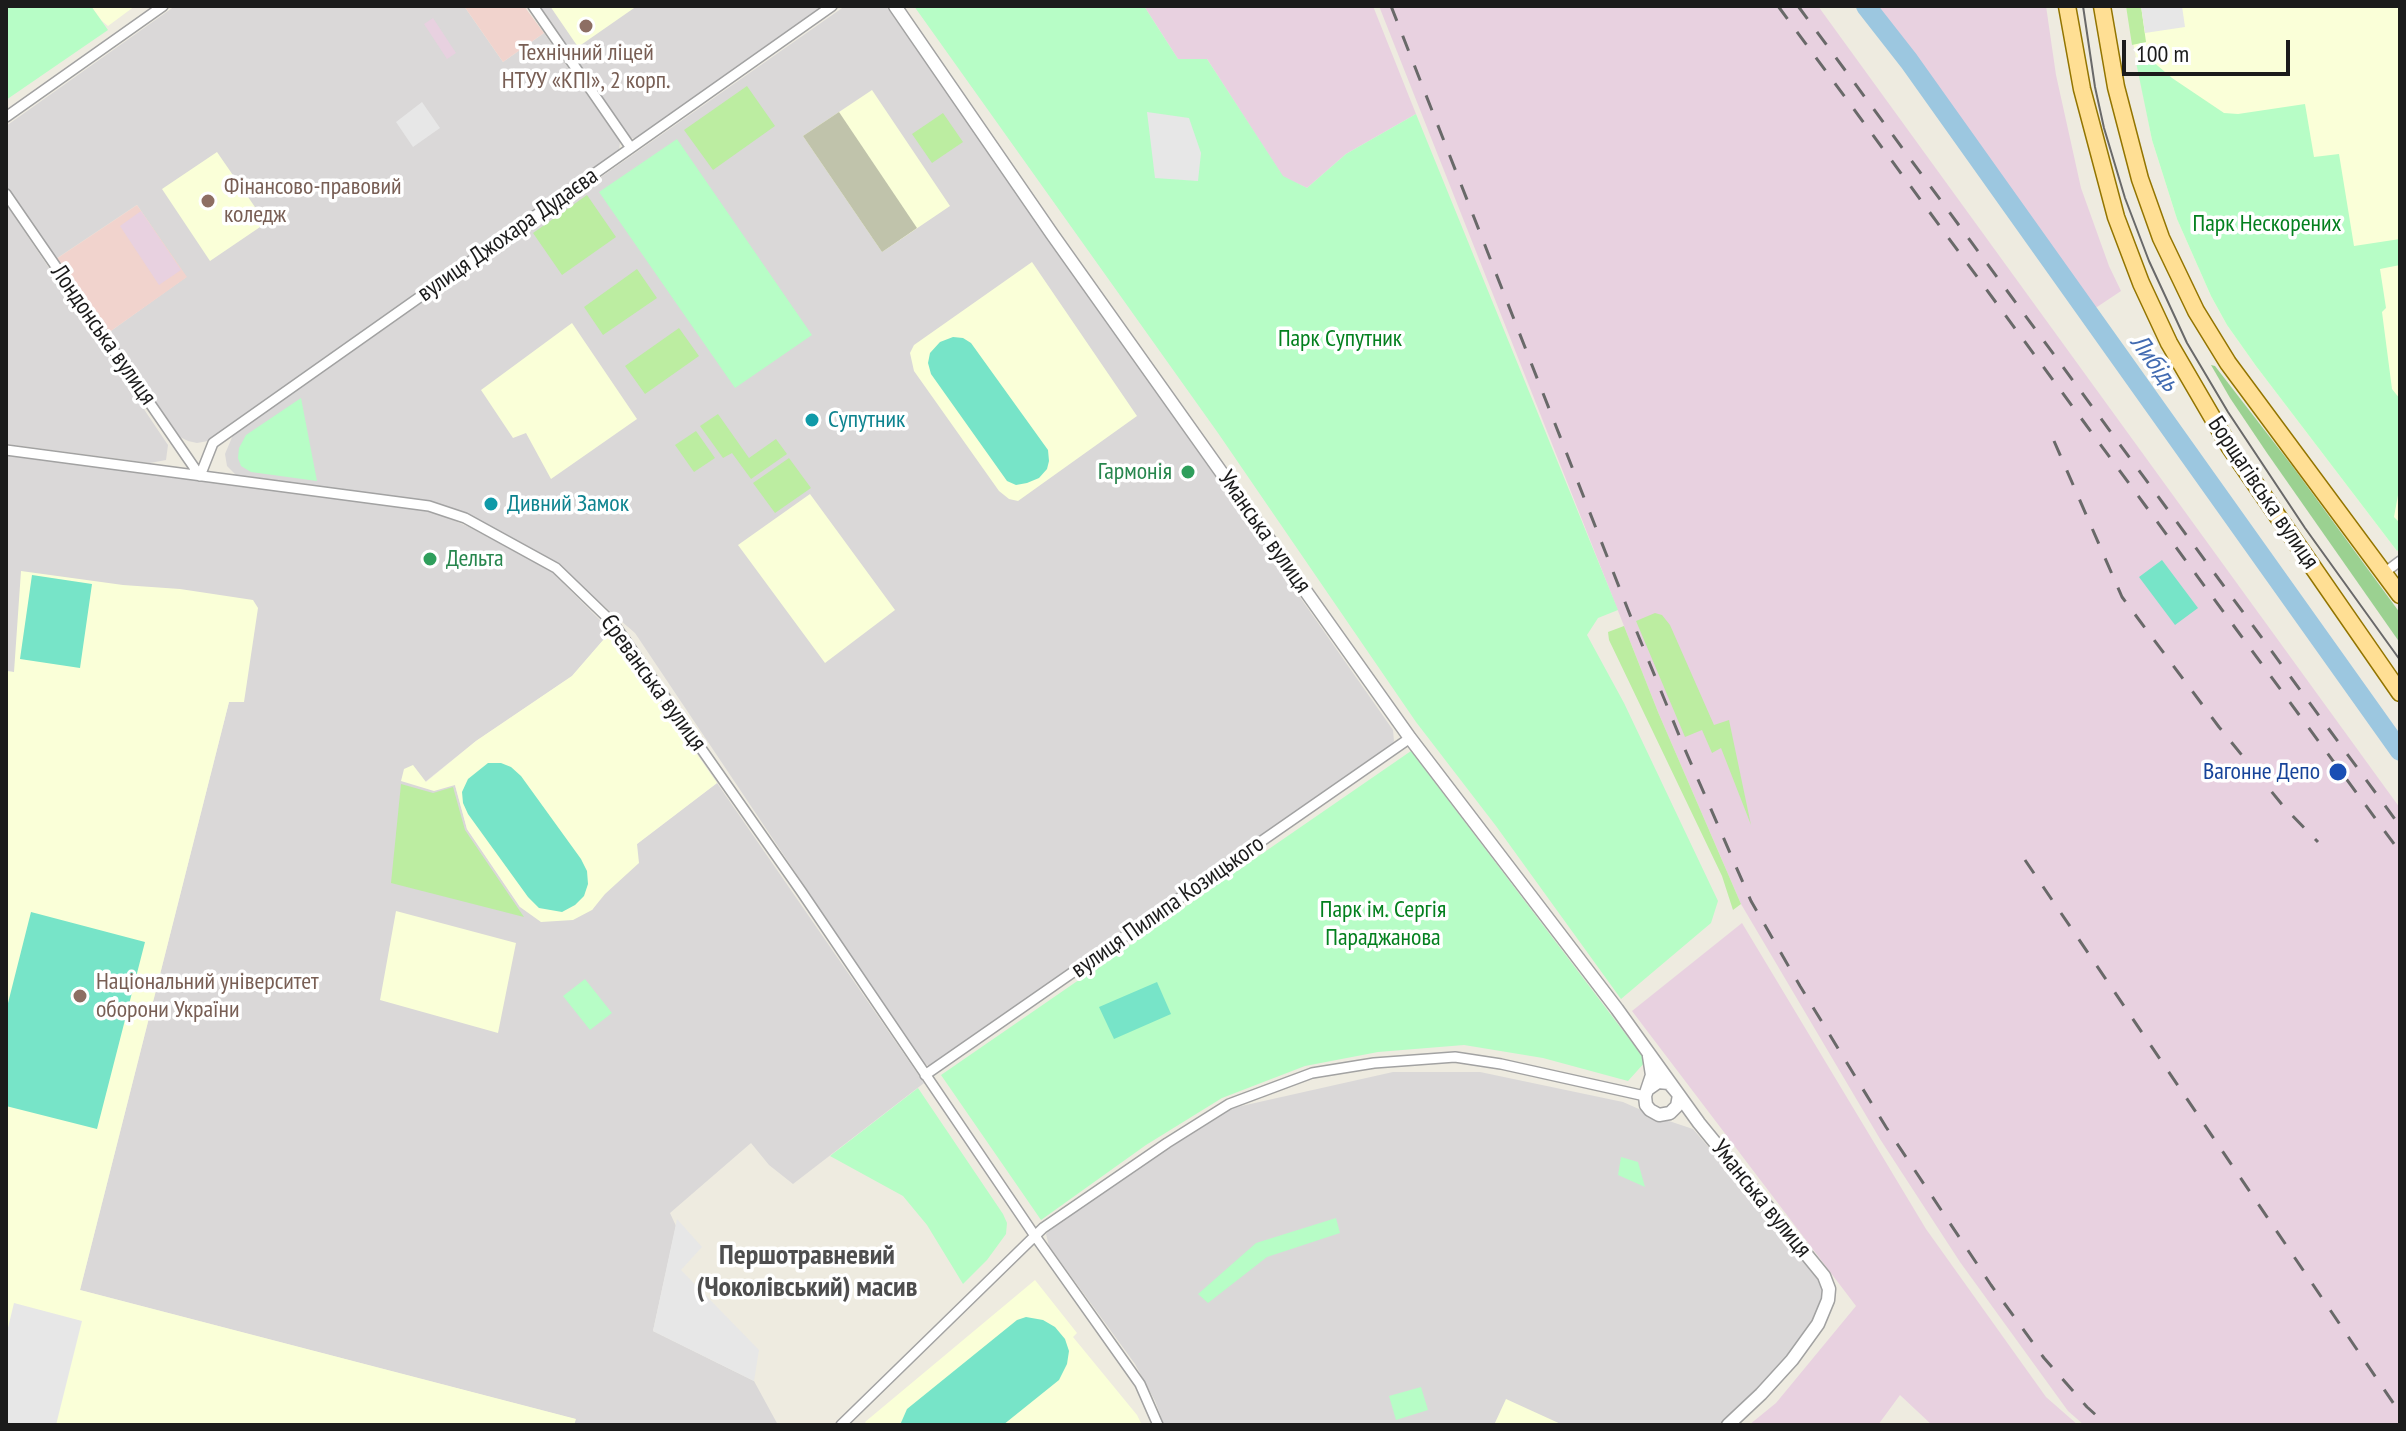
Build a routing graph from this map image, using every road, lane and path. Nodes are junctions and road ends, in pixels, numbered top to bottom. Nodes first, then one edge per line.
1 (163, 6) edge
2 (533, 6) edge
3 (832, 6) edge
4 (895, 6) edge
5 (2067, 6) edge
6 (2102, 6) edge
7 (6, 117) edge
8 (631, 148) junction
9 (6, 194) edge
10 (6, 450) edge
11 (200, 476) junction
12 (2400, 561) edge
13 (2384, 573) junction
14 (2400, 595) edge
15 (2400, 693) edge
16 (1410, 738) junction
17 (1646, 1049) junction
18 (925, 1075) junction
19 (1677, 1090) junction
20 (1647, 1092) junction
21 (1670, 1113) junction
22 (1699, 1123) junction
23 (1035, 1236) junction
24 (841, 1425) edge
25 (1158, 1425) edge
26 (1728, 1425) edge

1 - 7 street
2 - 8 street
3 - 8 street, вулиця Джохара Дудаєва
4 - 16 street, Уманська вулиця
5 - 15 main road, Борщагівська вулиця
6 - 13 main road, Борщагівська вулиця
8 - 11 street, вулиця Джохара Дудаєва
9 - 11 street, Лондонська вулиця
10 - 11 street, Єреванська вулиця
11 - 18 street, Єреванська вулиця
12 - 13 street
13 - 14 main road, Борщагівська вулиця
16 - 17 street, Уманська вулиця
16 - 18 street, вулиця Пилипа Козицького
17 - 19 street, Уманська вулиця
17 - 20 street
18 - 23 street, Єреванська вулиця
19 - 20 street
19 - 21 street
19 - 22 street, Уманська вулиця
20 - 21 street, Уманська вулиця
20 - 23 street
21 - 22 street, Уманська вулиця
22 - 26 street, Уманська вулиця
23 - 24 street
23 - 25 street, Єреванська вулиця

